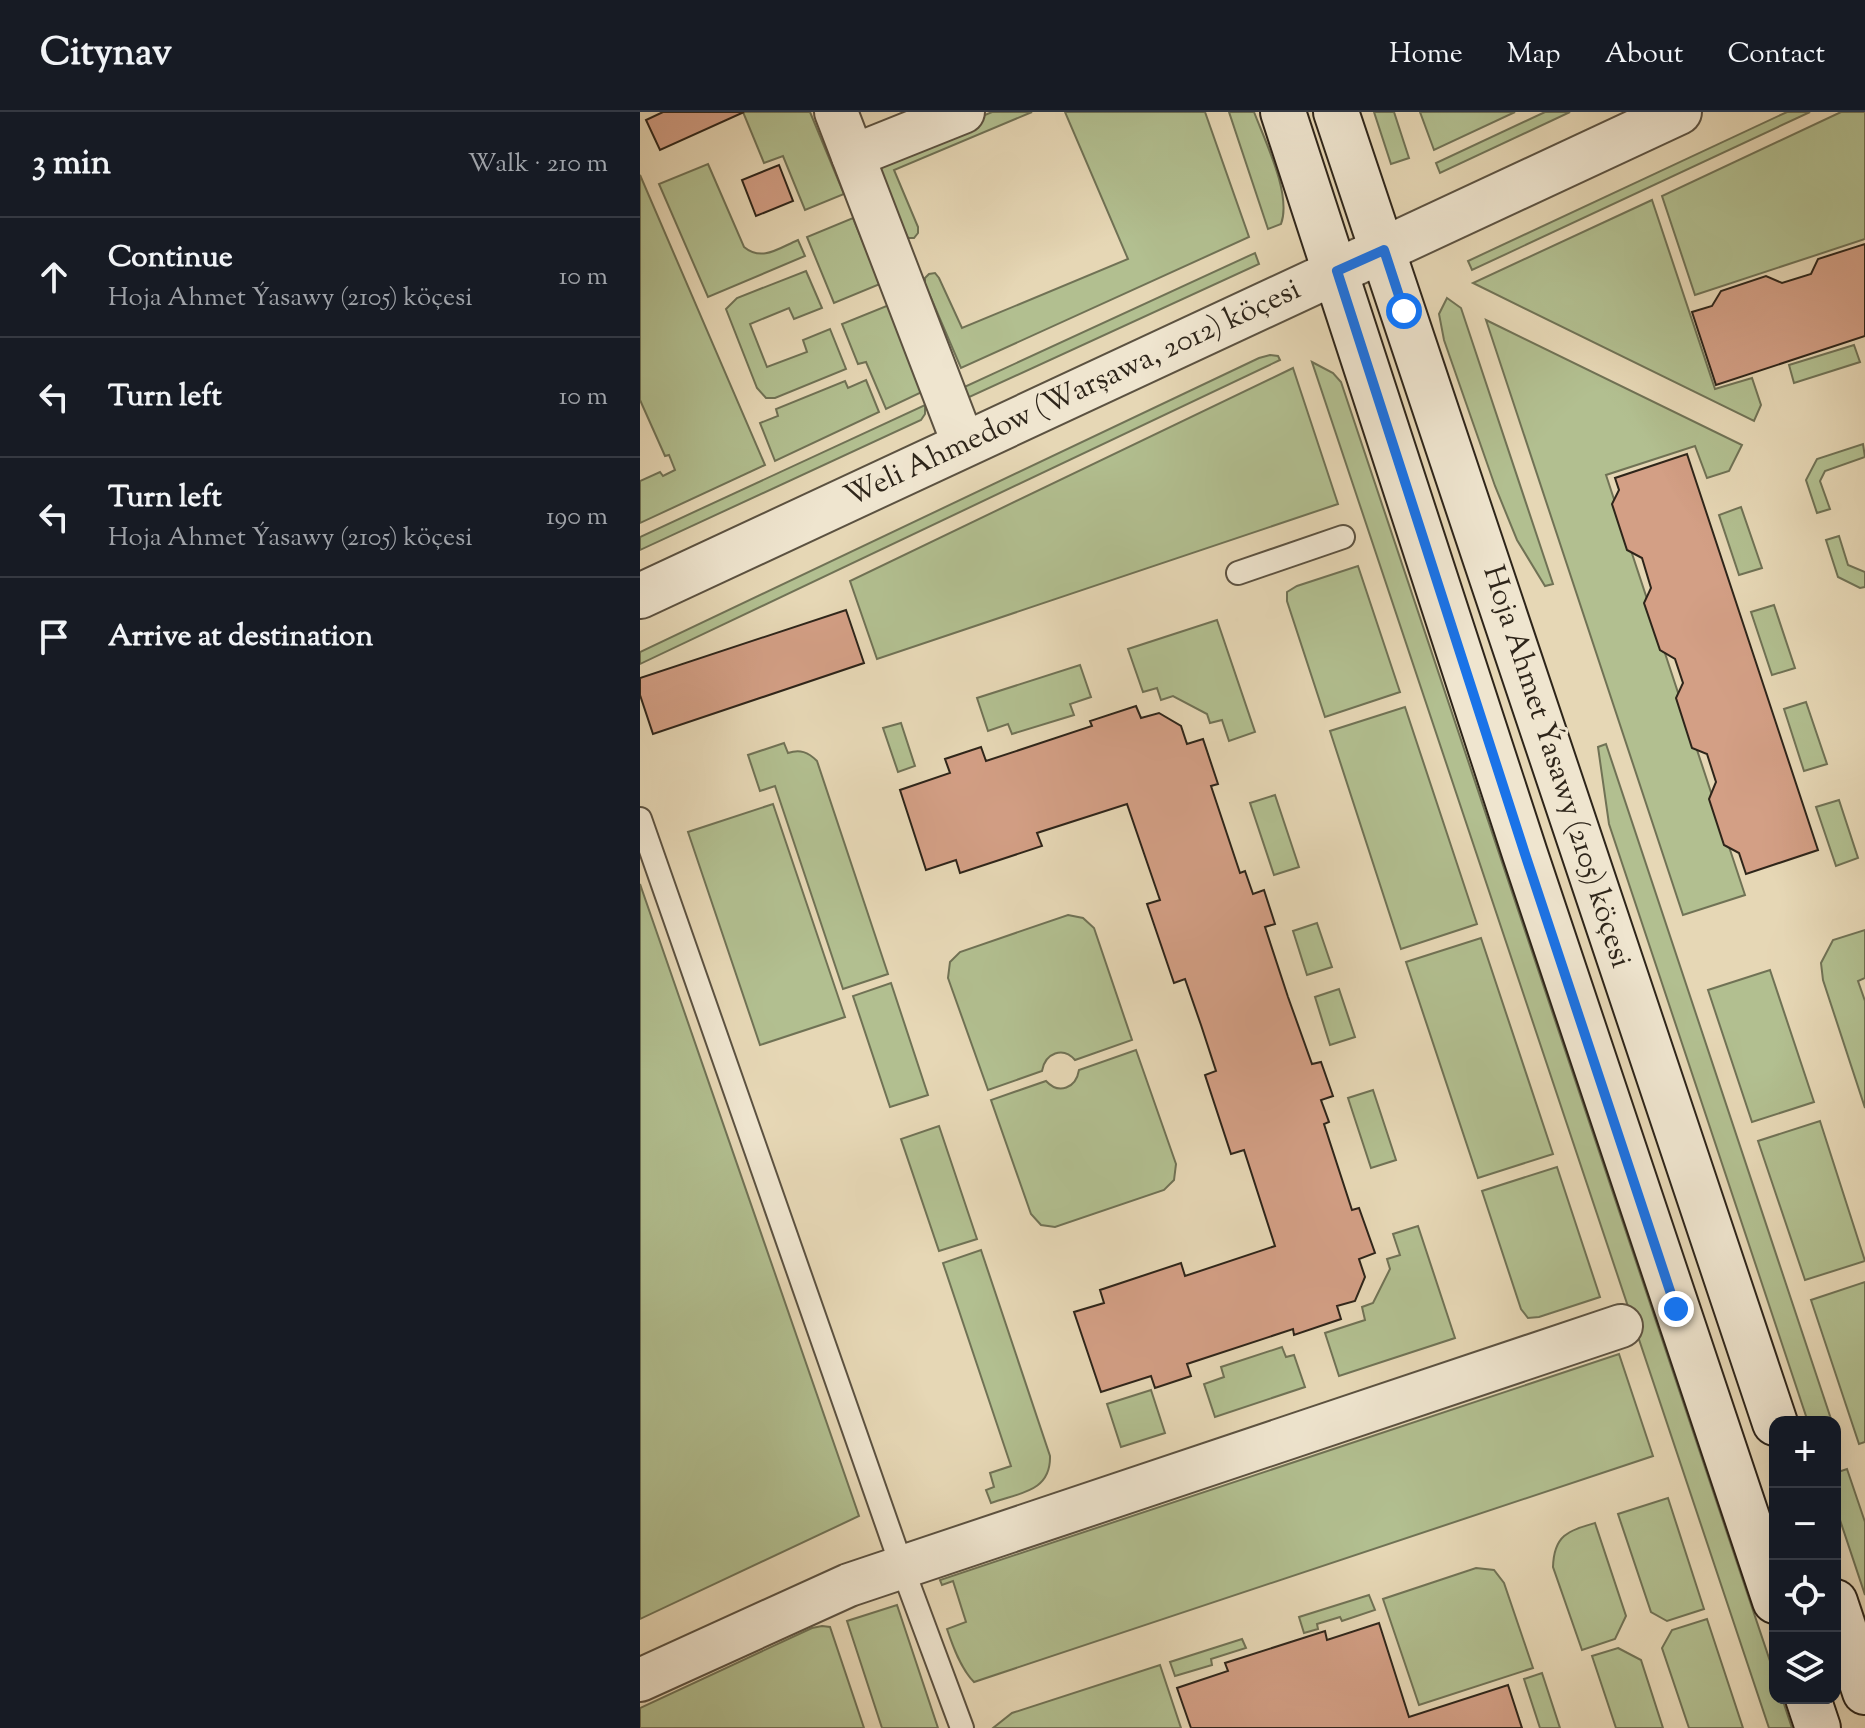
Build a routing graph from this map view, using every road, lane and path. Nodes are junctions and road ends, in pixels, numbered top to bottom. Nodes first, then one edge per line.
1 (836, 112) edge
2 (963, 112) edge
3 (1283, 112) edge
4 (1336, 112) edge
5 (1679, 112) edge
6 (853, 156) junction
7 (1384, 250) junction
8 (1337, 271) junction
9 (964, 445) junction
10 (1343, 537) dead end
11 (1238, 573) dead end
12 (640, 596) edge
13 (640, 819) edge
14 (1621, 1326) dead end
15 (1773, 1416) edge
16 (902, 1567) junction
17 (1769, 1583) edge
18 (1841, 1620) edge
19 (640, 1680) edge
20 (1865, 1692) edge
21 (1810, 1704) edge
22 (962, 1728) edge
23 (1818, 1728) edge

1 - 6 street
2 - 6 street
3 - 8 main road, Hoja Ahmet Ýasawy (2105) köçesi
4 - 7 main road, Hoja Ahmet Ýasawy (2105) köçesi
5 - 7 main road, Weli Ahmedow (Warşawa, 2012) köçesi
6 - 9 street
7 - 8 main road, Weli Ahmedow (Warşawa, 2012) köçesi
7 - 15 main road, Hoja Ahmet Ýasawy (2105) köçesi
8 - 9 main road, Weli Ahmedow (Warşawa, 2012) köçesi
8 - 17 main road, Hoja Ahmet Ýasawy (2105) köçesi
9 - 12 main road, Weli Ahmedow (Warşawa, 2012) köçesi
10 - 11 lane
13 - 16 lane
14 - 16 street
16 - 19 street
16 - 22 lane
18 - 20 main road
21 - 23 main road

